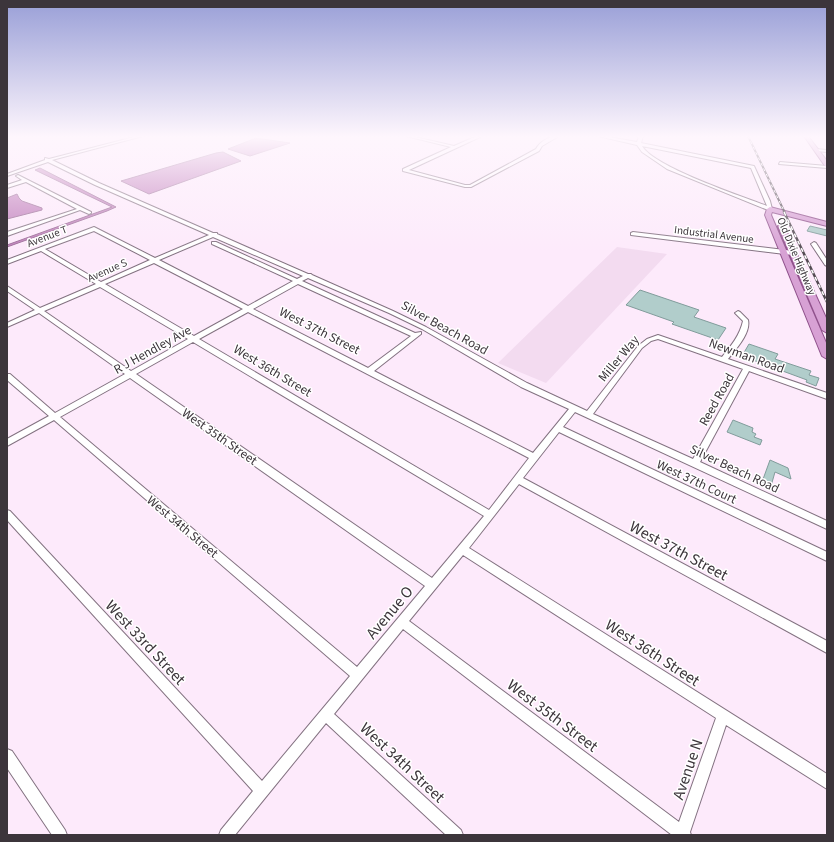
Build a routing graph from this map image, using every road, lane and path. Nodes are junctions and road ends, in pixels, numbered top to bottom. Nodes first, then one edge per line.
1 (79, 175) edge
2 (426, 175) edge
3 (493, 175) edge
4 (686, 175) edge
5 (757, 175) edge
6 (18, 176) dead end
7 (26, 180) junction
8 (7, 187) edge
9 (80, 209) junction
10 (770, 209) junction
11 (89, 213) dead end
12 (827, 224) edge
13 (94, 229) joint
14 (7, 234) edge
15 (215, 234) junction
16 (633, 234) dead end
17 (214, 243) dead end
18 (814, 244) dead end
19 (41, 249) junction
20 (783, 252) junction
21 (793, 253) junction
22 (154, 260) junction
23 (7, 262) edge
24 (827, 264) edge
25 (309, 275) junction
26 (297, 282) junction
27 (100, 284) junction
28 (7, 288) edge
29 (249, 309) junction
30 (39, 311) junction
31 (738, 313) dead end
32 (7, 325) edge
33 (424, 328) junction
34 (827, 330) edge
35 (415, 335) junction
36 (658, 337) joint
37 (194, 339) junction
38 (827, 356) edge
39 (723, 360) junction
40 (747, 368) junction
41 (369, 371) junction
42 (132, 374) junction
43 (7, 376) edge
44 (827, 396) edge
45 (574, 408) junction
46 (588, 415) junction
47 (54, 417) junction
48 (557, 428) junction
49 (7, 443) edge
50 (534, 457) junction
51 (695, 463) junction
52 (516, 479) junction
53 (7, 514) edge
54 (490, 515) junction
55 (827, 525) edge
56 (462, 549) junction
57 (827, 557) edge
58 (433, 584) junction
59 (402, 622) junction
60 (827, 647) edge
61 (358, 675) junction
62 (326, 714) junction
63 (723, 716) junction
64 (7, 756) edge
65 (827, 782) edge
66 (262, 791) junction
67 (683, 834) edge
68 (60, 835) edge
69 (226, 835) edge
70 (456, 835) edge

1 - 15 street, Silver Beach Road
2 - 3 street
4 - 10 street, Old Dixie Highway
5 - 10 street
6 - 7 street
7 - 8 street
7 - 9 street
9 - 11 street
9 - 14 street
10 - 12 main road
10 - 20 main road, Old Dixie Highway
10 - 21 main road, Old Dixie Highway
13 - 19 street, Avenue T
13 - 22 street, West 37th Street
15 - 22 street, Avenue S
15 - 25 street, Silver Beach Road
16 - 20 street, Industrial Avenue
17 - 26 street, Silver Beach Road
18 - 24 street
19 - 23 street, Avenue T
19 - 27 street, West 36th Street
20 - 21 street, Industrial Avenue
20 - 38 main road, Old Dixie Highway
21 - 34 main road, Old Dixie Highway
22 - 27 street, Avenue S
22 - 29 street, West 37th Street
25 - 26 street, R J Hendley Ave
25 - 33 street, Silver Beach Road
26 - 29 street, R J Hendley Ave
26 - 35 street, Silver Beach Road
27 - 30 street, Avenue S
27 - 37 street, West 36th Street
28 - 30 street, West 35th Street
29 - 37 street, R J Hendley Ave
29 - 41 street, West 37th Street
30 - 32 street, Avenue S
30 - 42 street, West 35th Street
31 - 39 street
33 - 35 street
33 - 45 street, Silver Beach Road
35 - 41 street
36 - 39 street, Newman Road
36 - 46 street, Miller Way
37 - 42 street, R J Hendley Ave
37 - 54 street, West 36th Street
39 - 40 street, Newman Road
40 - 44 street, Newman Road
40 - 51 street, Reed Road
41 - 50 street, West 37th Street
42 - 47 street, R J Hendley Ave
42 - 58 street, West 35th Street
43 - 47 street, West 34th Street
45 - 46 street, Silver Beach Road
45 - 48 street, Avenue O
46 - 51 street, Silver Beach Road
47 - 49 street, R J Hendley Ave
47 - 61 street, West 34th Street
48 - 50 street, Avenue O
48 - 57 street, West 37th Court
50 - 52 street, Avenue O
51 - 55 street, Silver Beach Road
52 - 54 street, Avenue O
52 - 60 street, West 37th Street
53 - 66 street, West 33rd Street
54 - 56 street, Avenue O
56 - 58 street, Avenue O
56 - 63 street, West 36th Street
58 - 59 street, Avenue O
59 - 61 street, Avenue O
59 - 67 street, West 35th Street
61 - 62 street, Avenue O
62 - 66 street, Avenue O
62 - 70 street, West 34th Street
63 - 65 street, West 36th Street
63 - 67 street, Avenue N
64 - 68 street
66 - 69 street, Avenue O

